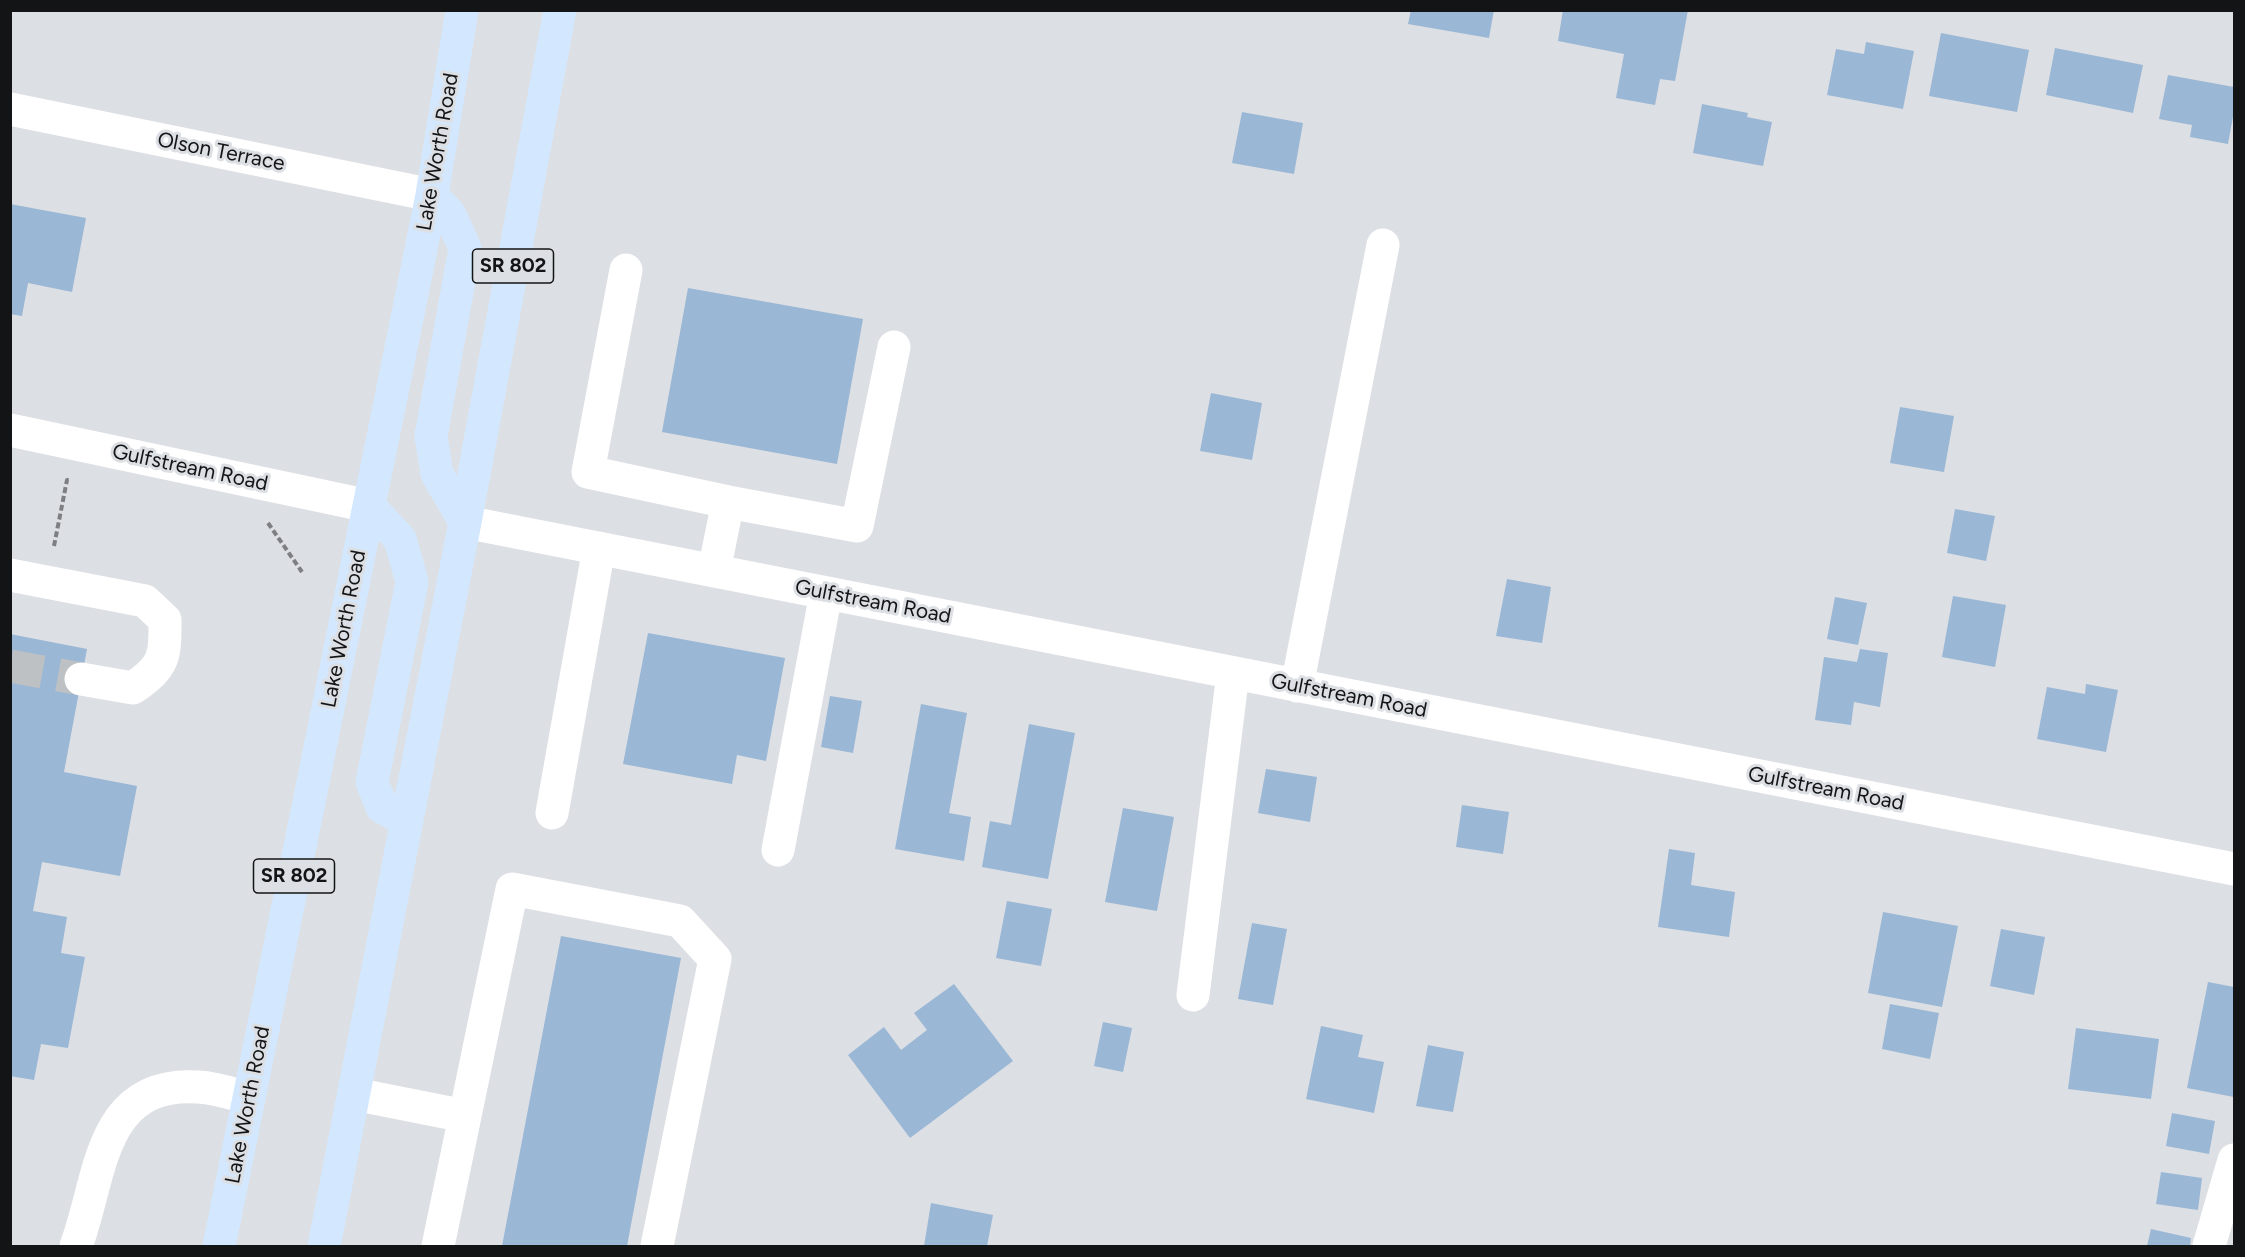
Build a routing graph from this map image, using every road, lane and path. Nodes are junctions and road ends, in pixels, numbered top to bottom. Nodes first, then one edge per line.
1 (462, 10) edge
2 (560, 10) edge
3 (10, 110) edge
4 (432, 195) junction
5 (1383, 245) dead end
6 (626, 270) dead end
7 (894, 347) dead end
8 (10, 430) edge
9 (79, 482) dead end
10 (728, 502) junction
11 (369, 506) junction
12 (264, 517) dead end
13 (465, 522) junction
14 (599, 548) junction
15 (53, 549) dead end
16 (714, 571) junction
17 (302, 572) dead end
18 (10, 575) edge
19 (826, 593) junction
20 (1233, 673) junction
21 (81, 679) tunnel mouth
22 (1297, 686) junction
23 (552, 813) dead end
24 (406, 821) junction
25 (778, 850) dead end
26 (2235, 869) edge
27 (1193, 995) dead end
28 (354, 1094) junction
29 (249, 1098) junction
30 (465, 1116) junction
31 (2235, 1160) edge
32 (76, 1246) edge
33 (219, 1246) edge
34 (324, 1246) edge
35 (438, 1246) edge
36 (657, 1246) edge
37 (2209, 1246) edge

1 - 4 main road, Lake Worth Road / SR 802
2 - 13 main road, SR 802
3 - 4 street, Olson Terrace
4 - 11 main road, Lake Worth Road / SR 802
4 - 13 main road
5 - 22 street
6 - 10 street
7 - 10 street
8 - 11 street, Gulfstream Road
9 - 15 path
10 - 16 street
11 - 24 main road
11 - 29 main road, Lake Worth Road / SR 802
12 - 17 path
13 - 14 street, Gulfstream Road
13 - 24 main road, SR 802
14 - 16 street, Gulfstream Road
14 - 23 street
16 - 19 street, Gulfstream Road
18 - 21 street
19 - 20 street, Gulfstream Road
19 - 25 street
20 - 22 street, Gulfstream Road
20 - 27 street
22 - 26 street, Gulfstream Road
24 - 28 main road, SR 802
28 - 30 street
28 - 34 main road, SR 802
29 - 32 street
29 - 33 main road, Lake Worth Road / SR 802
30 - 35 street
30 - 36 street
31 - 37 street

